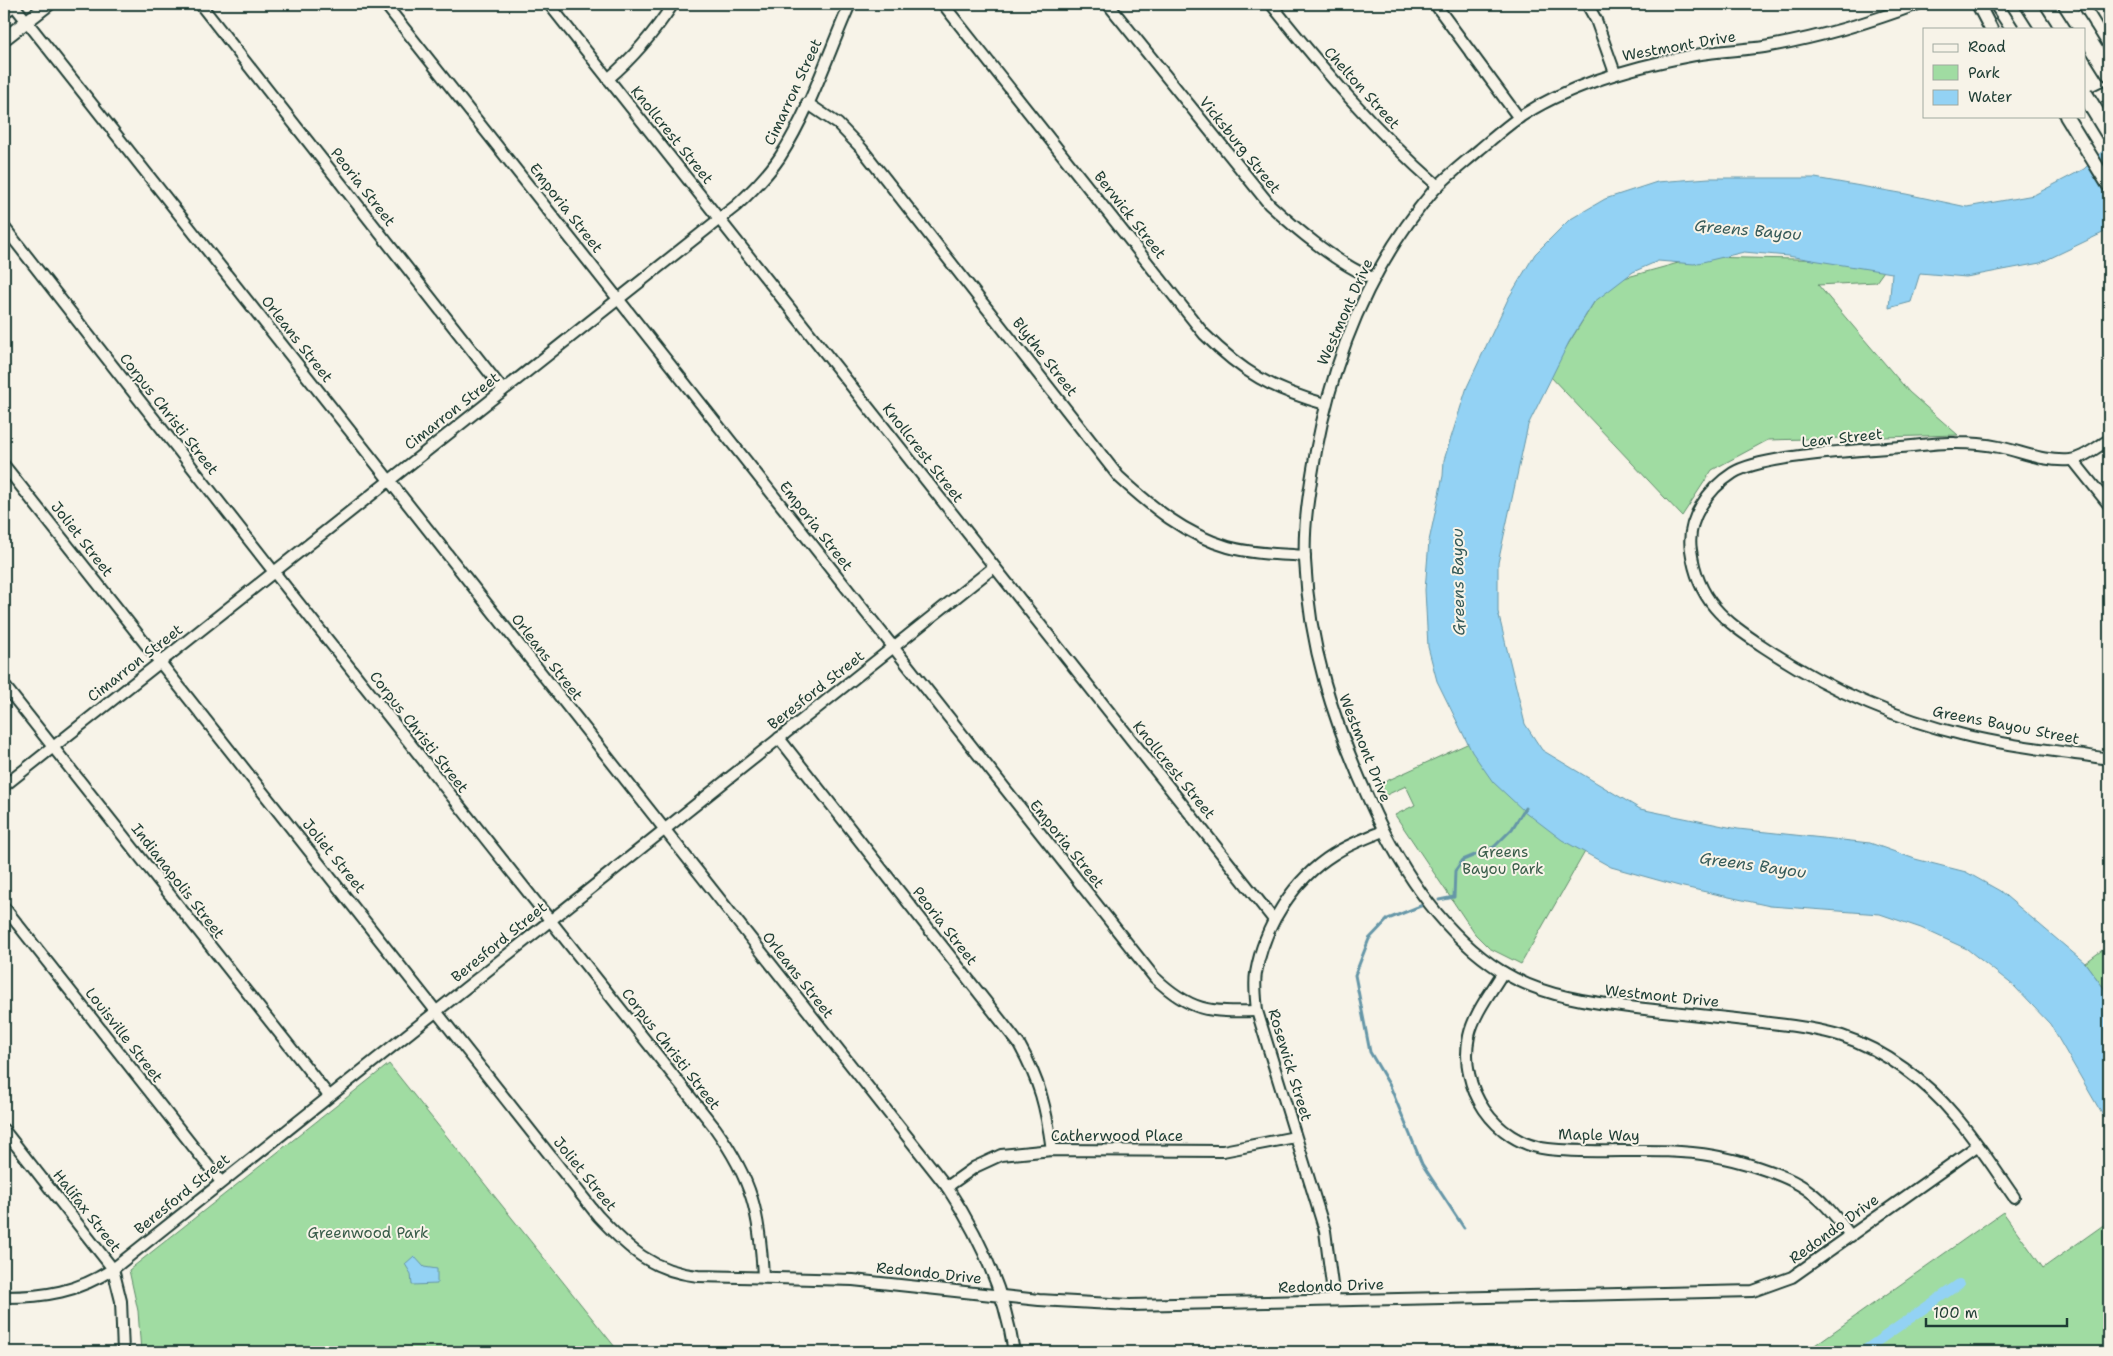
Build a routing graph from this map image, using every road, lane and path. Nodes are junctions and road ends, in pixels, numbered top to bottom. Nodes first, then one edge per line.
1 (14, 4) edge
2 (49, 4) edge
3 (200, 4) edge
4 (385, 4) edge
5 (548, 4) edge
6 (673, 4) edge
7 (850, 4) edge
8 (943, 4) edge
9 (1108, 4) edge
10 (1271, 4) edge
11 (1434, 4) edge
12 (1587, 4) edge
13 (1918, 4) edge
14 (1978, 4) edge
15 (1996, 4) edge
16 (2028, 4) edge
17 (2066, 4) edge
18 (2098, 4) edge
19 (4, 12) edge
20 (27, 21) junction
21 (2109, 22) edge
22 (1990, 28) edge
23 (2011, 28) edge
24 (2043, 28) edge
25 (2081, 28) edge
26 (2086, 36) edge
27 (4, 39) edge
28 (1615, 73) junction
29 (2109, 73) edge
30 (608, 79) junction
31 (2109, 91) edge
32 (2086, 97) edge
33 (2086, 102) edge
34 (807, 103) junction
35 (1519, 118) junction
36 (2067, 118) edge
37 (2109, 134) edge
38 (1438, 186) junction
39 (2109, 186) edge
40 (720, 219) junction
41 (4, 227) edge
42 (1373, 278) junction
43 (619, 299) junction
44 (503, 390) junction
45 (1325, 404) junction
46 (2109, 440) edge
47 (2073, 460) junction
48 (4, 464) edge
49 (389, 480) junction
50 (2109, 505) edge
51 (1305, 556) junction
52 (994, 567) junction
53 (274, 572) junction
54 (1717, 611) joint
55 (893, 649) junction
56 (160, 662) junction
57 (4, 685) edge
58 (779, 738) junction
59 (53, 747) junction
60 (2109, 759) edge
61 (4, 786) edge
62 (665, 830) junction
63 (1383, 831) junction
64 (4, 907) edge
65 (550, 920) junction
66 (1274, 920) junction
67 (1503, 972) junction
68 (437, 1010) junction
69 (1257, 1011) junction
70 (329, 1096) junction
71 (4, 1130) edge
72 (1295, 1137) junction
73 (1977, 1146) junction
74 (1052, 1150) junction
75 (221, 1182) junction
76 (947, 1188) junction
77 (2014, 1197) dead end
78 (1850, 1236) junction
79 (647, 1260) joint
80 (113, 1269) junction
81 (763, 1277) junction
82 (1000, 1296) junction
83 (4, 1297) edge
84 (1334, 1300) junction
85 (123, 1352) edge
86 (1014, 1352) edge

1 - 19 main road
1 - 20 street, Orleans Street
2 - 20 main road
3 - 44 street, Peoria Street
4 - 43 street, Emporia Street
5 - 30 street, Knollcrest Street
6 - 30 street
7 - 34 street, Cimarron Street
8 - 45 street, Berwick Street
9 - 42 street, Vicksburg Street
10 - 38 street, Chelton Street
11 - 35 street
12 - 28 street
13 - 28 street, Westmont Drive
14 - 22 main road
15 - 23 main road
16 - 24 highway
17 - 25 highway
18 - 21 main road
20 - 27 main road
20 - 49 street, Orleans Street
26 - 29 highway
28 - 35 street, Westmont Drive
30 - 40 street, Knollcrest Street
31 - 33 main road
32 - 37 highway, bridge
34 - 40 street, Cimarron Street
34 - 51 street, Blythe Street
35 - 38 street, Westmont Drive
36 - 39 main road
38 - 42 street, Westmont Drive
40 - 43 street, Cimarron Street
40 - 52 street, Knollcrest Street
41 - 53 street, Corpus Christi Street
42 - 45 street, Westmont Drive
43 - 44 street, Cimarron Street
43 - 55 street, Emporia Street
44 - 49 street, Cimarron Street
45 - 51 street, Westmont Drive
46 - 47 street
47 - 50 street
47 - 54 street, Lear Street
48 - 56 street, Joliet Street
49 - 53 street, Cimarron Street
49 - 62 street, Orleans Street
51 - 63 street, Westmont Drive
52 - 55 street, Beresford Street
52 - 66 street, Knollcrest Street
53 - 56 street, Cimarron Street
53 - 65 street, Corpus Christi Street
54 - 60 street, Greens Bayou Street
55 - 58 street, Beresford Street
55 - 69 street, Emporia Street
56 - 59 street, Cimarron Street
56 - 68 street, Joliet Street
57 - 59 street, Indianapolis Street
58 - 62 street, Beresford Street
58 - 74 street, Peoria Street
59 - 61 street, Cimarron Street
59 - 70 street, Indianapolis Street
62 - 65 street, Beresford Street
62 - 76 street, Orleans Street
63 - 66 street, Rosewick Street
63 - 67 street, Westmont Drive
64 - 75 street, Louisville Street
65 - 68 street, Beresford Street
65 - 81 street, Corpus Christi Street
66 - 69 street, Rosewick Street
67 - 73 street, Westmont Drive
67 - 78 street, Maple Way
68 - 70 street, Beresford Street
68 - 79 street, Joliet Street
69 - 72 street, Rosewick Street
70 - 75 street, Beresford Street
71 - 80 street, Halifax Street
72 - 74 street, Catherwood Place
72 - 84 street, Rosewick Street
73 - 77 street, Westmont Drive
73 - 78 street, Redondo Drive
74 - 76 street, Catherwood Place
75 - 80 street, Beresford Street
76 - 82 street, Orleans Street
78 - 84 street, Redondo Drive
79 - 81 street, Redondo Drive
80 - 83 street, Beresford Street
80 - 85 street, Halifax Street
81 - 82 street, Redondo Drive
82 - 84 street, Redondo Drive
82 - 86 street, Orleans Street

